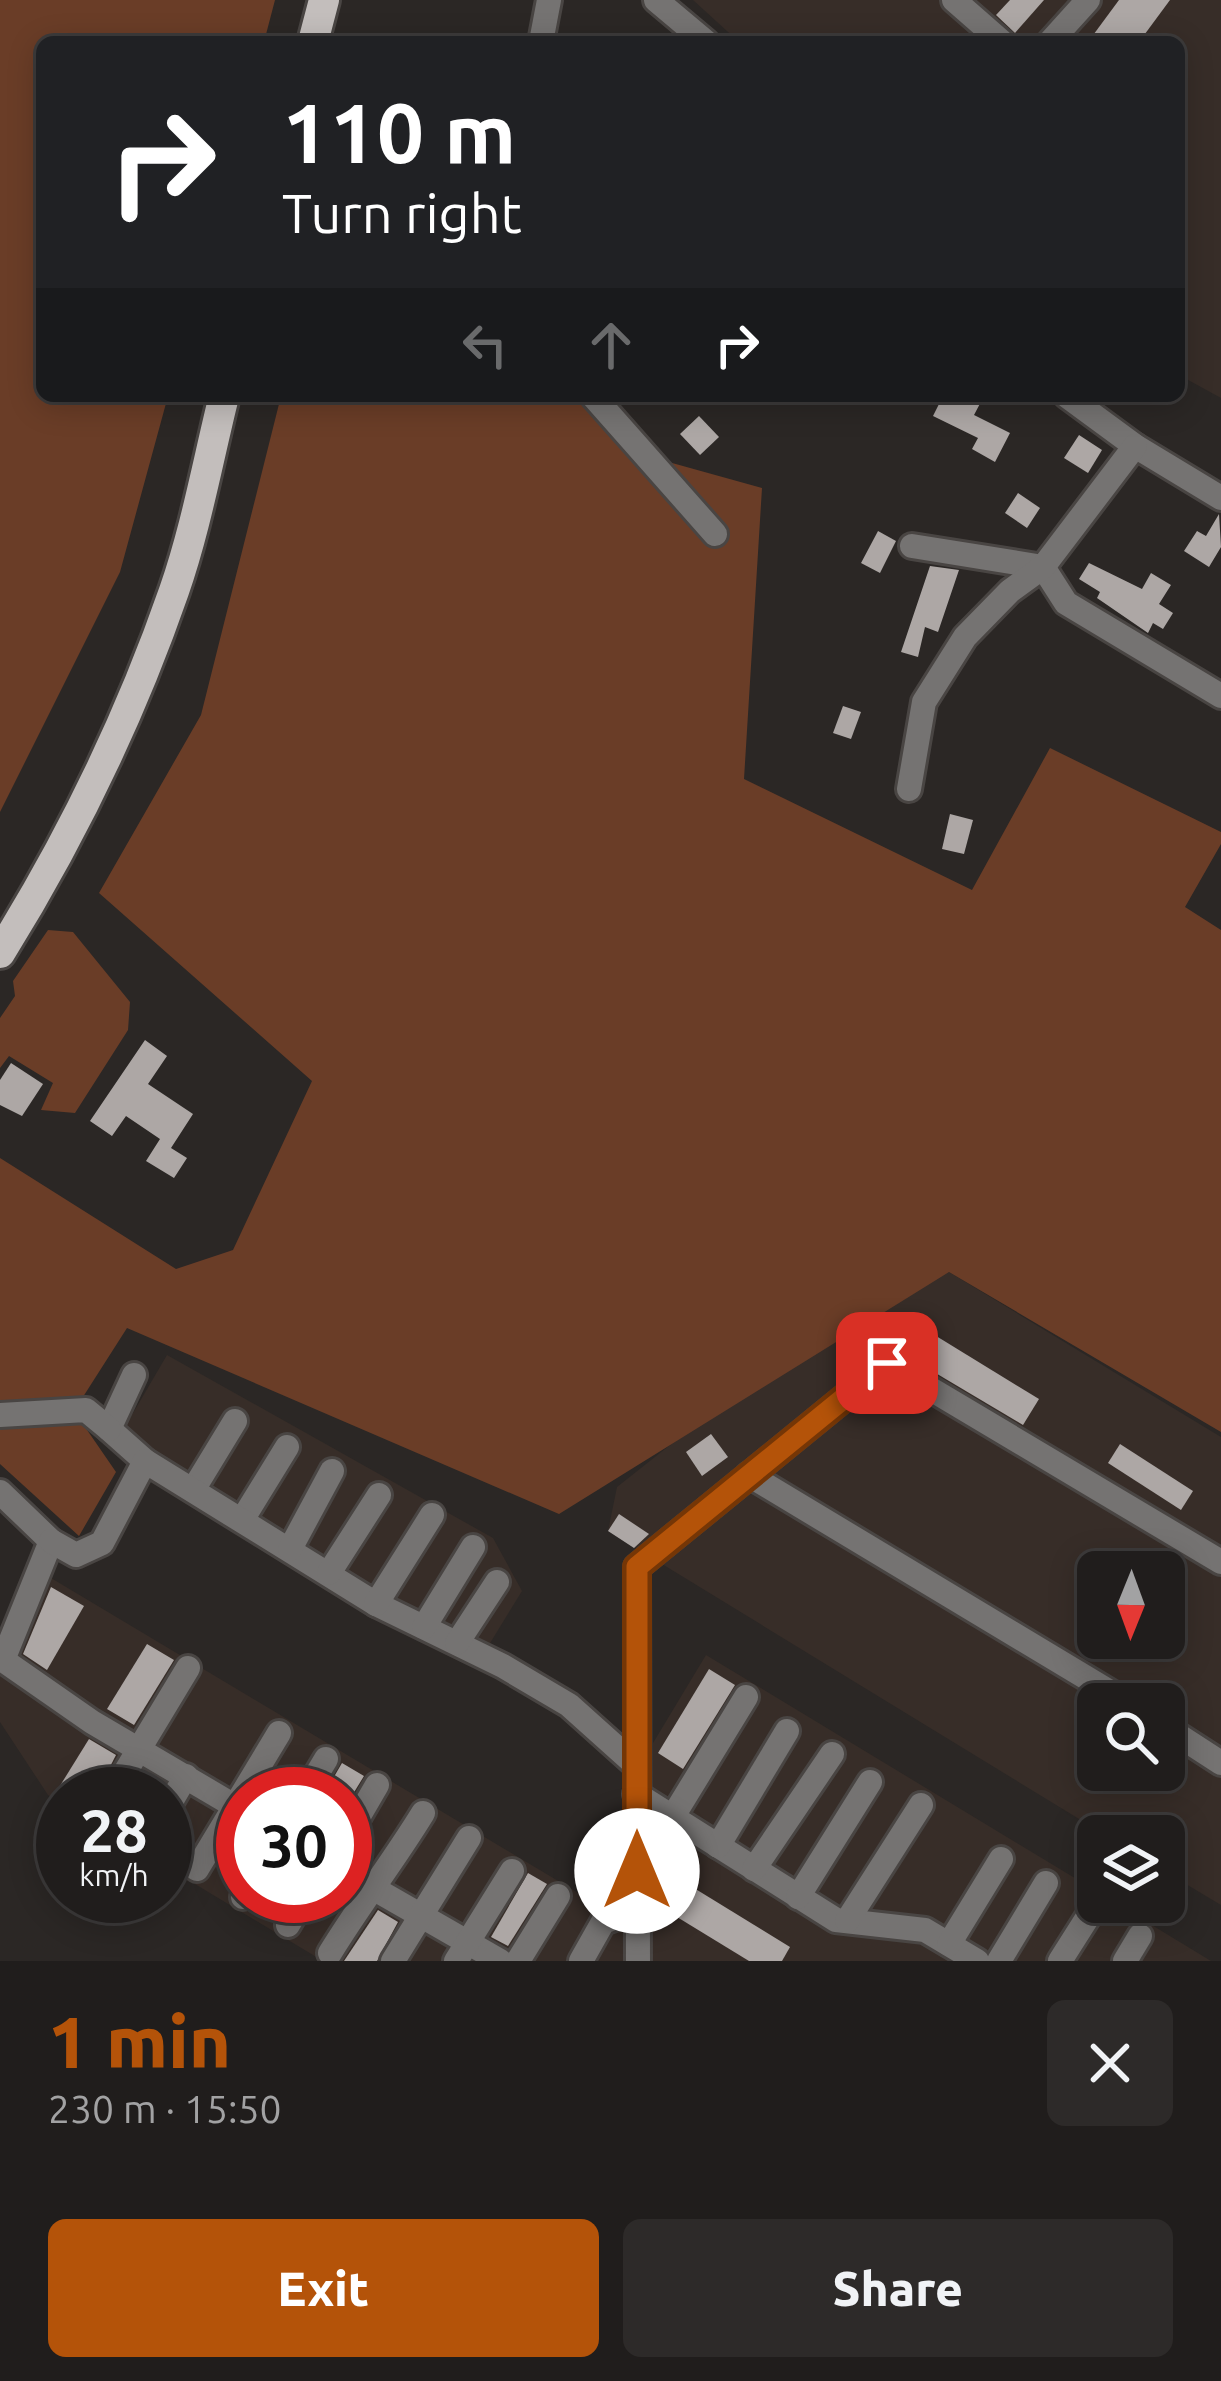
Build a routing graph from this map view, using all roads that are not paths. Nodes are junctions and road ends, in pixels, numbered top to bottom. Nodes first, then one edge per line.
1 (324, 0) edge
2 (549, 0) edge
3 (656, 0) edge
4 (954, 0) edge
5 (1088, 0) edge
6 (315, 36) edge
7 (542, 36) edge
8 (699, 36) edge
9 (995, 36) edge
10 (1055, 36) edge
11 (222, 402) edge
12 (598, 402) edge
13 (1075, 402) edge
14 (1136, 446) junction
15 (1221, 498) edge
16 (715, 534) dead end
17 (912, 546) dead end
18 (1043, 567) junction
19 (1221, 696) edge
20 (910, 789) dead end
21 (0, 953) edge
22 (134, 1375) dead end
23 (0, 1415) edge
24 (235, 1421) dead end
25 (110, 1430) junction
26 (287, 1448) dead end
27 (145, 1461) junction
28 (332, 1471) dead end
29 (749, 1475) junction
30 (194, 1490) junction
31 (0, 1492) edge
32 (379, 1495) dead end
33 (431, 1515) dead end
34 (242, 1520) junction
35 (51, 1540) junction
36 (473, 1547) dead end
37 (290, 1550) junction
38 (1221, 1562) edge
39 (329, 1573) junction
40 (497, 1582) dead end
41 (376, 1604) junction
42 (424, 1627) junction
43 (457, 1643) junction
44 (188, 1668) dead end
45 (1095, 1683) edge
46 (746, 1697) dead end
47 (787, 1731) dead end
48 (279, 1732) dead end
49 (1185, 1739) edge
50 (140, 1749) junction
51 (832, 1754) dead end
52 (326, 1759) dead end
53 (1221, 1762) edge
54 (637, 1766) junction
55 (129, 1767) edge
56 (170, 1767) edge
57 (260, 1767) edge
58 (321, 1767) edge
59 (870, 1782) dead end
60 (377, 1785) dead end
61 (372, 1794) edge
62 (636, 1794) junction
63 (920, 1805) dead end
64 (423, 1813) dead end
65 (673, 1818) junction
66 (469, 1838) dead end
67 (216, 1841) edge
68 (718, 1846) junction
69 (1001, 1859) dead end
70 (197, 1869) dead end
71 (754, 1869) junction
72 (512, 1871) dead end
73 (1046, 1883) dead end
74 (372, 1886) edge
75 (372, 1888) edge
76 (558, 1896) dead end
77 (798, 1897) junction
78 (637, 1910) junction
79 (421, 1917) junction
80 (847, 1921) junction
81 (348, 1923) edge
82 (1084, 1923) edge
83 (1140, 1936) dead end
84 (949, 1944) junction
85 (462, 1952) edge
86 (330, 1953) dead end
87 (393, 1961) edge
88 (500, 1961) edge
89 (518, 1961) edge
90 (581, 1961) edge
91 (638, 1961) edge
92 (977, 1961) edge
93 (999, 1961) edge
94 (1060, 1961) edge
95 (1125, 1961) edge

1 - 6 main road
2 - 7 street
3 - 8 street
4 - 9 street
5 - 10 street
11 - 21 main road
12 - 16 street
13 - 14 street
14 - 15 street
14 - 18 street
17 - 18 street
18 - 19 street
18 - 20 street
22 - 25 street
23 - 25 street
24 - 30 street
25 - 27 street
26 - 34 street
27 - 30 street
27 - 35 street
28 - 37 street
29 - 38 street
29 - 45 street
29 - 54 street
30 - 34 street
31 - 35 street
32 - 39 street
33 - 41 street
34 - 37 street
35 - 50 street
36 - 42 street
37 - 39 street
39 - 41 street
40 - 43 street
41 - 42 street
42 - 43 street
43 - 54 street
44 - 50 street
46 - 65 street
47 - 68 street
48 - 57 street
49 - 53 street
50 - 55 street
50 - 56 street
51 - 71 street
52 - 58 street
54 - 62 street
59 - 77 street
60 - 61 street
62 - 65 street
62 - 78 street
63 - 80 street
64 - 74 street
65 - 68 street
66 - 79 street
67 - 70 street
68 - 71 street
69 - 84 street
71 - 77 street
72 - 85 street
73 - 93 street
75 - 79 street
76 - 89 street
77 - 80 street
78 - 90 street
78 - 91 street
79 - 85 street
79 - 87 street
80 - 84 street
81 - 86 street
82 - 94 street
83 - 95 street
84 - 92 street
85 - 88 street

